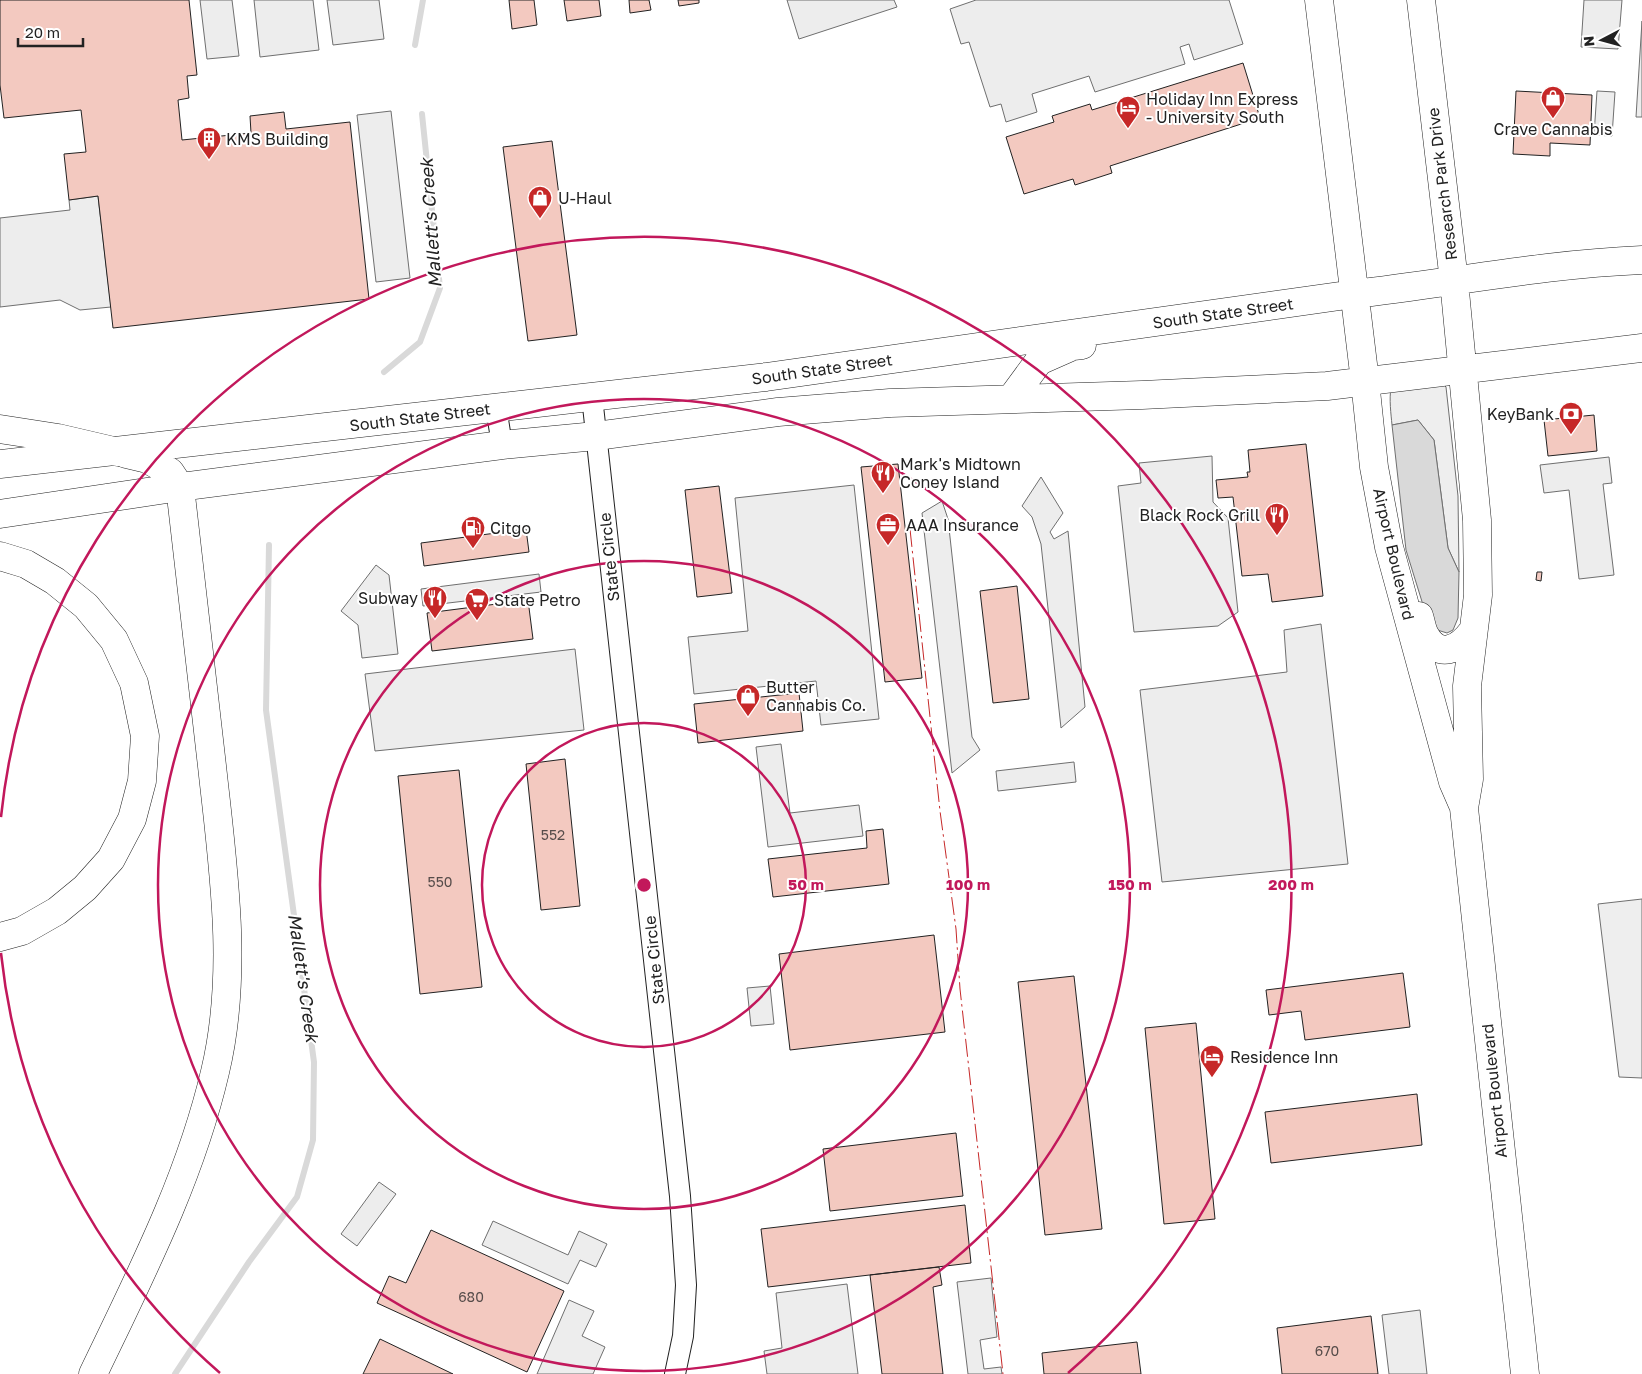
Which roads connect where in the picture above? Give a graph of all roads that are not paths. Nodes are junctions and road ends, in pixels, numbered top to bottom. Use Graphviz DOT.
graph roads {
  1 [pos="1319,0"];
  2 [pos="1421,0"];
  3 [pos="1642,260"];
  4 [pos="1454,281"];
  5 [pos="1354,294"];
  6 [pos="1245,310"];
  7 [pos="1642,348"];
  8 [pos="1463,369"];
  9 [pos="1366,381"];
  10 [pos="592,397"];
  11 [pos="1011,399"];
  12 [pos="496,407"];
  13 [pos="0,429"];
  14 [pos="596,436"];
  15 [pos="502,445"];
  16 [pos="118,452"];
  17 [pos="0,464"];
  18 [pos="180,488"];
  19 [pos="0,514"];
  20 [pos="1389,547"];
  21 [pos="0,556"];
  22 [pos="1472,632"];
  23 [pos="1464,808"];
  24 [pos="0,938"];
  25 [pos="93,1374"];
  26 [pos="675,1374"];
  27 [pos="1525,1374"];
  1 -- 5 [label="main road"];
  2 -- 4 [label="main road, Research Park Drive"];
  3 -- 4 [label="main road, South State Street"];
  4 -- 5 [label="main road, South State Street"];
  4 -- 8 [label="main road, Research Park Drive"];
  5 -- 6 [label="main road, South State Street"];
  5 -- 9 [label="main road, Airport Boulevard"];
  6 -- 10 [label="main road, South State Street"];
  6 -- 11 [label="main road"];
  7 -- 8 [label="main road"];
  8 -- 9 [label="main road"];
  8 -- 22 [label="main road, Airport Boulevard"];
  9 -- 11 [label="main road"];
  9 -- 20 [label="main road, Airport Boulevard"];
  10 -- 12 [label="main road, South State Street"];
  10 -- 14 [label="street, State Circle"];
  11 -- 14 [label="main road"];
  12 -- 15 [label="street"];
  12 -- 16 [label="main road, South State Street"];
  13 -- 16 [label="main road"];
  14 -- 15 [label="main road"];
  14 -- 26 [label="street, State Circle"];
  15 -- 18 [label="main road"];
  16 -- 17 [label="main road, South State Street"];
  16 -- 18 [label="main road"];
  18 -- 19 [label="main road"];
  18 -- 25 [label="main road"];
  20 -- 22 [label="main road"];
  20 -- 23 [label="main road, Airport Boulevard"];
  21 -- 24 [label="main road"];
  22 -- 23 [label="main road, Airport Boulevard"];
  23 -- 27 [label="main road, Airport Boulevard"];
}
